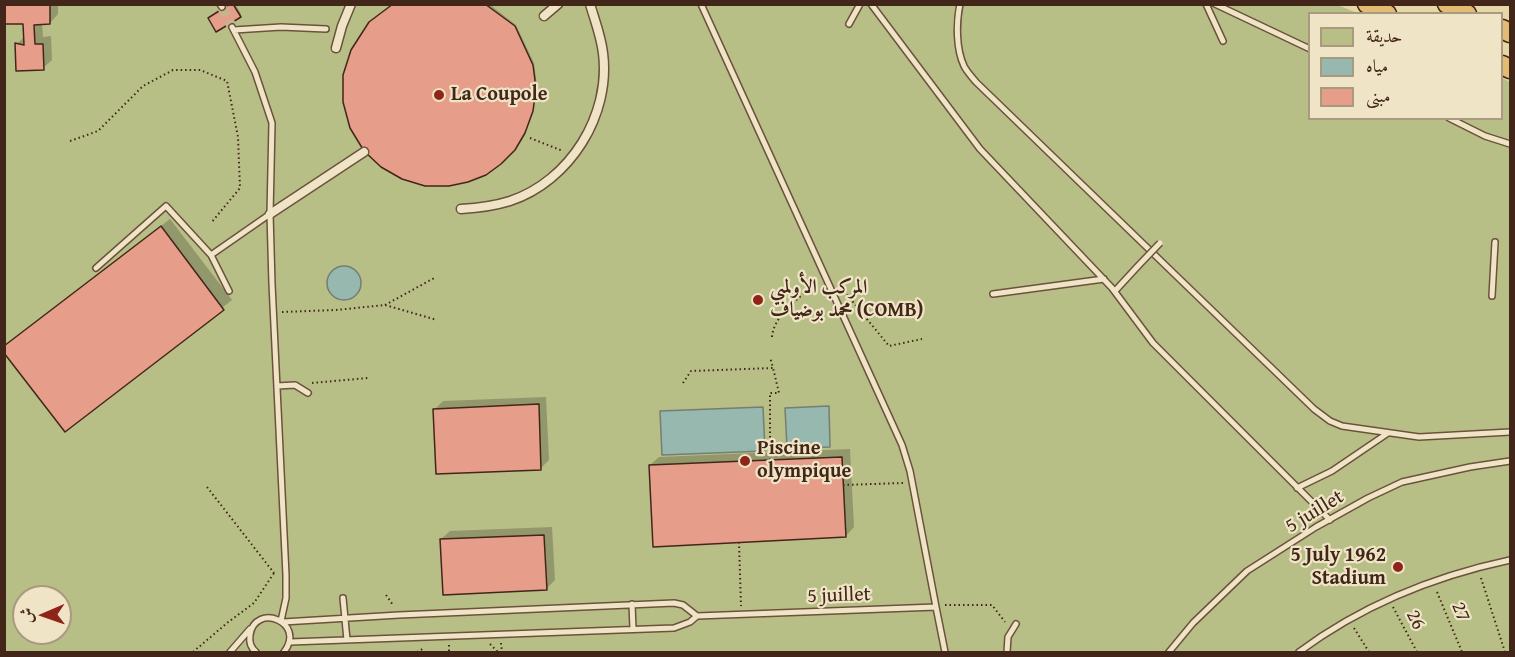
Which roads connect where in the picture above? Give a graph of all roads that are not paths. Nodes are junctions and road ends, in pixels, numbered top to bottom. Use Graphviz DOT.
graph roads {
  1 [pos="351,4"];
  2 [pos="558,4"];
  3 [pos="590,4"];
  4 [pos="701,4"];
  5 [pos="860,4"];
  6 [pos="960,4"];
  7 [pos="1206,4"];
  8 [pos="1215,4"];
  9 [pos="1368,4"];
  10 [pos="1447,4"];
  11 [pos="872,6"];
  12 [pos="1383,12"];
  13 [pos="1463,12"];
  14 [pos="543,16"];
  15 [pos="849,24"];
  16 [pos="326,29"];
  17 [pos="1223,41"];
  18 [pos="1308,47"];
  19 [pos="336,48"];
  20 [pos="1453,120"];
  21 [pos="1510,144"];
  22 [pos="364,152"];
  23 [pos="461,209"];
  24 [pos="270,214"];
  25 [pos="1495,242"];
  26 [pos="1160,243"];
  27 [pos="211,255"];
  28 [pos="96,268"];
  29 [pos="1104,279"];
  30 [pos="229,291"];
  31 [pos="1115,291"];
  32 [pos="993,294"];
  33 [pos="1492,296"];
  34 [pos="277,386"];
  35 [pos="308,393"];
  36 [pos="1389,432"];
  37 [pos="1510,432"];
  38 [pos="1510,461"];
  39 [pos="1297,488"];
  40 [pos="1330,520"];
  41 [pos="1510,560"];
  42 [pos="343,598"];
  43 [pos="632,604"];
  44 [pos="936,607"];
  45 [pos="697,616"];
  46 [pos="345,618"];
  47 [pos="282,622"];
  48 [pos="254,626"];
  49 [pos="1013,627"];
  50 [pos="633,629"];
  51 [pos="347,640"];
  52 [pos="290,642"];
  53 [pos="230,652"];
  54 [pos="256,652"];
  55 [pos="284,652"];
  56 [pos="945,652"];
  57 [pos="1007,652"];
  58 [pos="1169,652"];
  59 [pos="1299,652"];
  1 -- 19 [label="street"];
  2 -- 14 [label="street"];
  3 -- 23 [label="street"];
  4 -- 44 [label="lane"];
  5 -- 15 [label="lane"];
  6 -- 36 [label="lane"];
  7 -- 17 [label="lane"];
  8 -- 18 [label="lane"];
  9 -- 12 [label="highway"];
  10 -- 13 [label="highway"];
  11 -- 29 [label="lane"];
  16 -- 24 [label="lane"];
  20 -- 21 [label="lane"];
  22 -- 24 [label="street"];
  24 -- 27 [label="lane"];
  24 -- 34 [label="lane"];
  25 -- 33 [label="lane"];
  26 -- 31 [label="lane, bridge"];
  27 -- 28 [label="lane"];
  27 -- 30 [label="lane"];
  29 -- 31 [label="lane"];
  29 -- 32 [label="lane"];
  31 -- 39 [label="lane"];
  34 -- 35 [label="lane"];
  34 -- 47 [label="lane"];
  36 -- 37 [label="lane"];
  36 -- 39 [label="lane"];
  38 -- 40 [label="lane, 5 juillet"];
  39 -- 40 [label="lane"];
  40 -- 58 [label="lane, 5 juillet"];
  41 -- 59 [label="lane"];
  42 -- 46 [label="lane"];
  43 -- 45 [label="lane"];
  43 -- 46 [label="lane"];
  43 -- 50 [label="lane"];
  44 -- 45 [label="lane, 5 juillet"];
  44 -- 56 [label="lane"];
  45 -- 50 [label="lane"];
  46 -- 47 [label="lane"];
  46 -- 51 [label="lane"];
  47 -- 48 [label="lane"];
  47 -- 52 [label="lane"];
  48 -- 53 [label="lane"];
  48 -- 54 [label="lane"];
  49 -- 57 [label="lane"];
  50 -- 51 [label="lane"];
  51 -- 52 [label="lane"];
  52 -- 55 [label="lane"];
}
